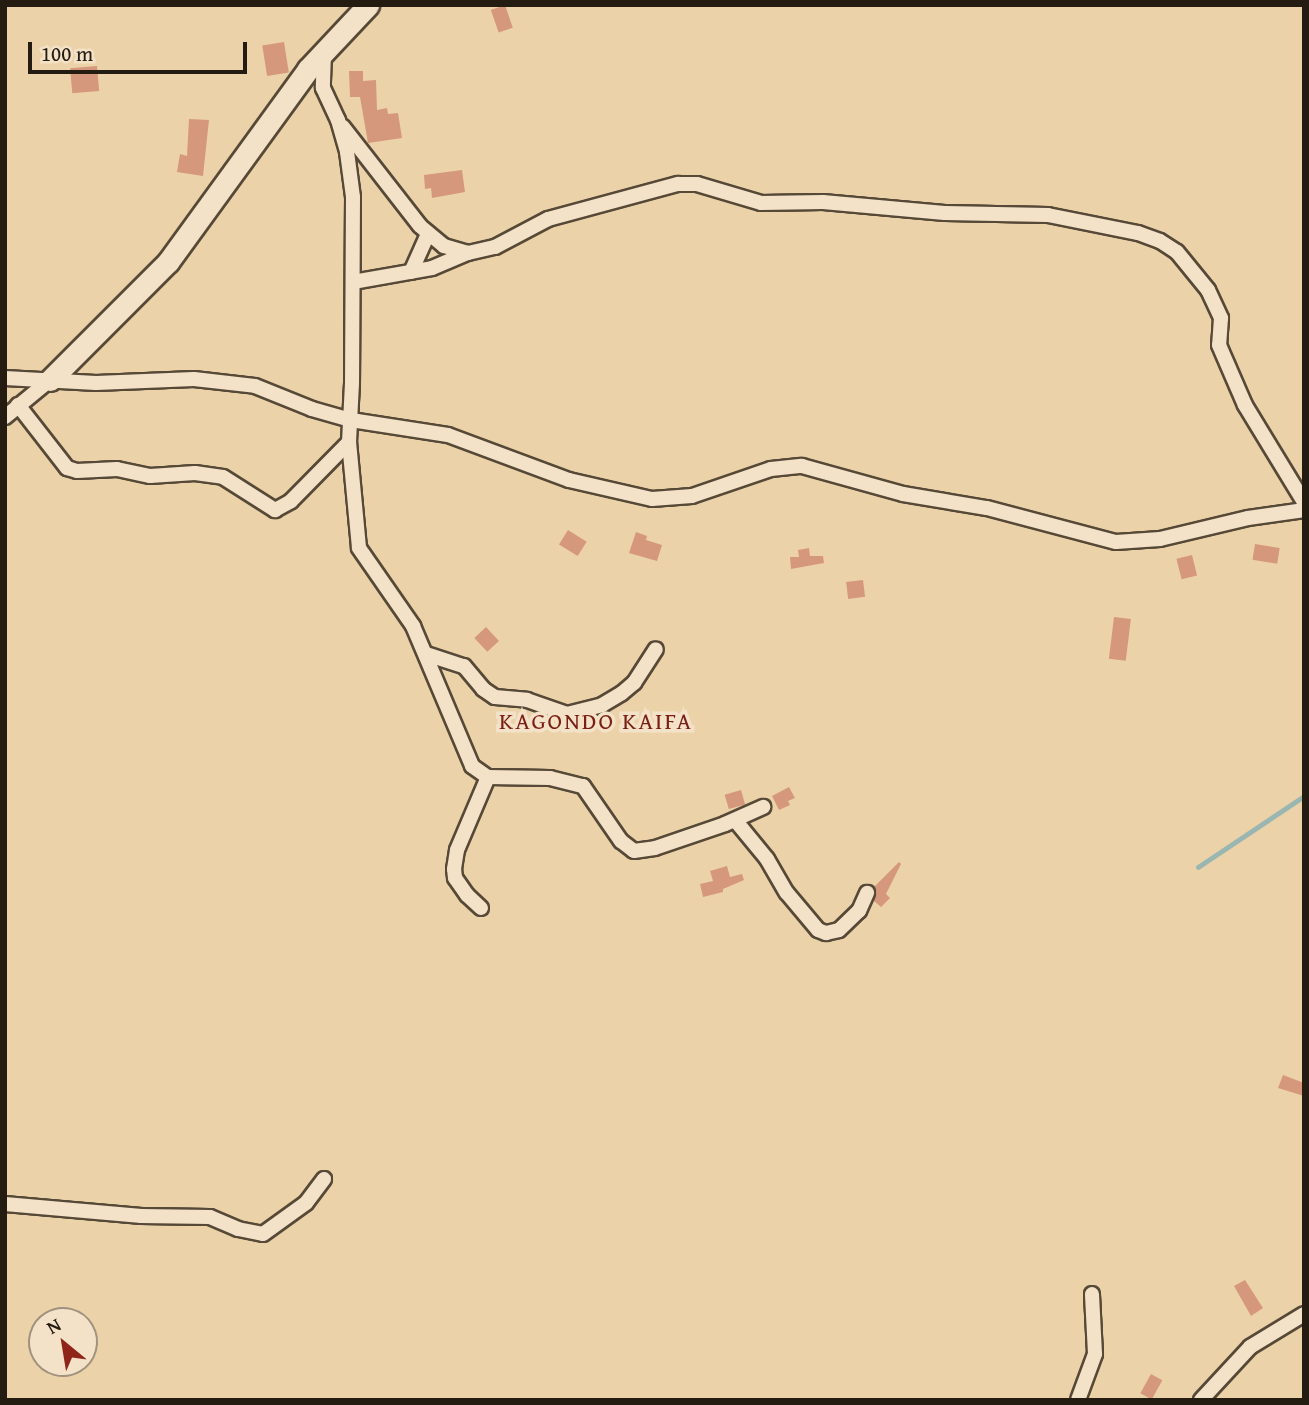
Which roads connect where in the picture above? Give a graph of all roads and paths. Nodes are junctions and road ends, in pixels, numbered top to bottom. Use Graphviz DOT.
graph roads {
  1 [pos="368,5"];
  2 [pos="324,52"];
  3 [pos="338,120"];
  4 [pos="428,234"];
  5 [pos="468,253"];
  6 [pos="411,272"];
  7 [pos="353,282"];
  8 [pos="5,378"];
  9 [pos="50,380"];
  10 [pos="18,405"];
  11 [pos="5,417"];
  12 [pos="351,419"];
  13 [pos="349,442"];
  14 [pos="1304,502"];
  15 [pos="1304,510"];
  16 [pos="656,649"];
  17 [pos="426,654"];
  18 [pos="488,777"];
  19 [pos="763,807"];
  20 [pos="735,820"];
  21 [pos="867,893"];
  22 [pos="481,908"];
  23 [pos="324,1179"];
  24 [pos="8,1208"];
  25 [pos="1092,1294"];
  26 [pos="1304,1314"];
  27 [pos="1078,1400"];
  28 [pos="1201,1400"];
  1 -- 2 [label="street"];
  2 -- 3 [label="street"];
  2 -- 9 [label="street"];
  3 -- 4 [label="street"];
  3 -- 7 [label="street"];
  4 -- 5 [label="street"];
  4 -- 6 [label="street"];
  5 -- 6 [label="street"];
  5 -- 14 [label="street"];
  6 -- 7 [label="street"];
  7 -- 12 [label="street"];
  8 -- 9 [label="street"];
  9 -- 10 [label="street"];
  9 -- 12 [label="street"];
  10 -- 11 [label="street"];
  10 -- 13 [label="street"];
  12 -- 13 [label="street"];
  12 -- 15 [label="street"];
  13 -- 17 [label="street"];
  16 -- 17 [label="street"];
  17 -- 18 [label="street"];
  18 -- 20 [label="street"];
  18 -- 22 [label="street"];
  19 -- 20 [label="street"];
  20 -- 21 [label="street"];
  23 -- 24 [label="street"];
  25 -- 27 [label="street"];
  26 -- 28 [label="street"];
}
